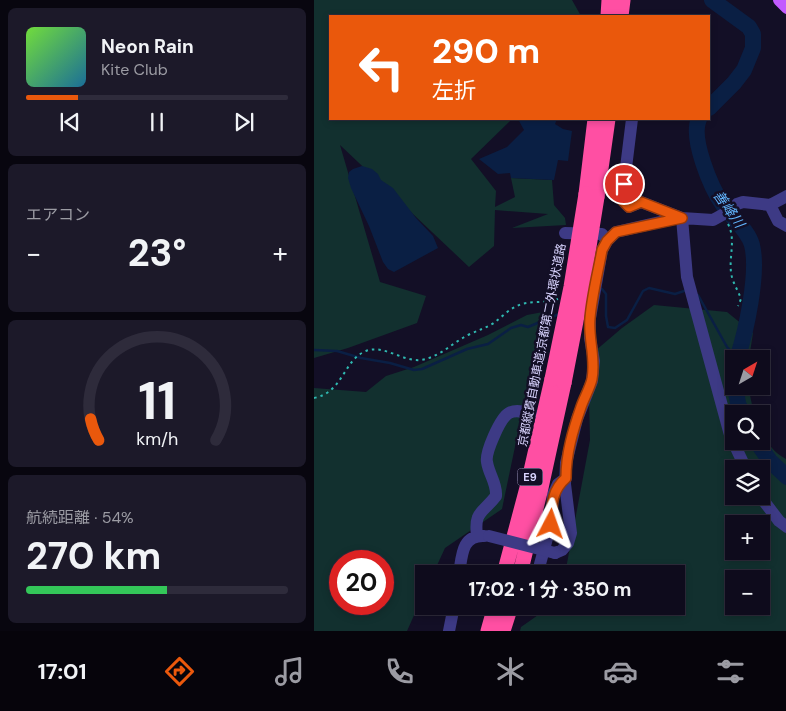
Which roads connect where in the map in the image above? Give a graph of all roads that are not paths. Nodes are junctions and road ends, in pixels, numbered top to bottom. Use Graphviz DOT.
graph roads {
  1 [pos="609,0"];
  2 [pos="623,0"];
  3 [pos="779,0"];
  4 [pos="786,8"];
  5 [pos="608,15"];
  6 [pos="621,15"];
  7 [pos="596,120"];
  8 [pos="608,120"];
  9 [pos="632,120"];
  10 [pos="592,196"];
  11 [pos="786,196"];
  12 [pos="770,205"];
  13 [pos="682,218"];
  14 [pos="786,226"];
  15 [pos="565,233"];
  16 [pos="607,241"];
  17 [pos="558,381"];
  18 [pos="532,414"];
  19 [pos="742,460"];
  20 [pos="566,478"];
  21 [pos="767,505"];
  22 [pos="786,527"];
  23 [pos="483,536"];
  24 [pos="460,565"];
  25 [pos="506,565"];
  26 [pos="522,565"];
  27 [pos="540,565"];
  28 [pos="452,615"];
  29 [pos="492,615"];
  30 [pos="507,615"];
  31 [pos="449,631"];
  32 [pos="488,631"];
  33 [pos="503,631"];
  1 -- 5 [label="highway"];
  2 -- 6 [label="highway"];
  3 -- 4 [label="main road"];
  7 -- 10 [label="highway, 京都縦貫自動車道;京都第二外環状道路 / E9"];
  8 -- 10 [label="highway, 京都縦貫自動車道;京都第二外環状道路 / E9"];
  9 -- 13 [label="street"];
  10 -- 17 [label="highway, 京都縦貫自動車道;京都第二外環状道路 / E9, bridge"];
  11 -- 12 [label="street"];
  12 -- 13 [label="street"];
  12 -- 14 [label="street"];
  13 -- 16 [label="street"];
  13 -- 19 [label="street"];
  15 -- 16 [label="street"];
  16 -- 20 [label="street"];
  17 -- 25 [label="highway, 京都縦貫自動車道;京都第二外環状道路 / E9"];
  17 -- 26 [label="highway, 京都縦貫自動車道;京都第二外環状道路 / E9"];
  18 -- 23 [label="street"];
  20 -- 23 [label="street, bridge"];
  20 -- 27 [label="street"];
  21 -- 22 [label="street"];
  23 -- 24 [label="street"];
  28 -- 31 [label="street"];
  29 -- 32 [label="highway"];
  30 -- 33 [label="highway"];
}
